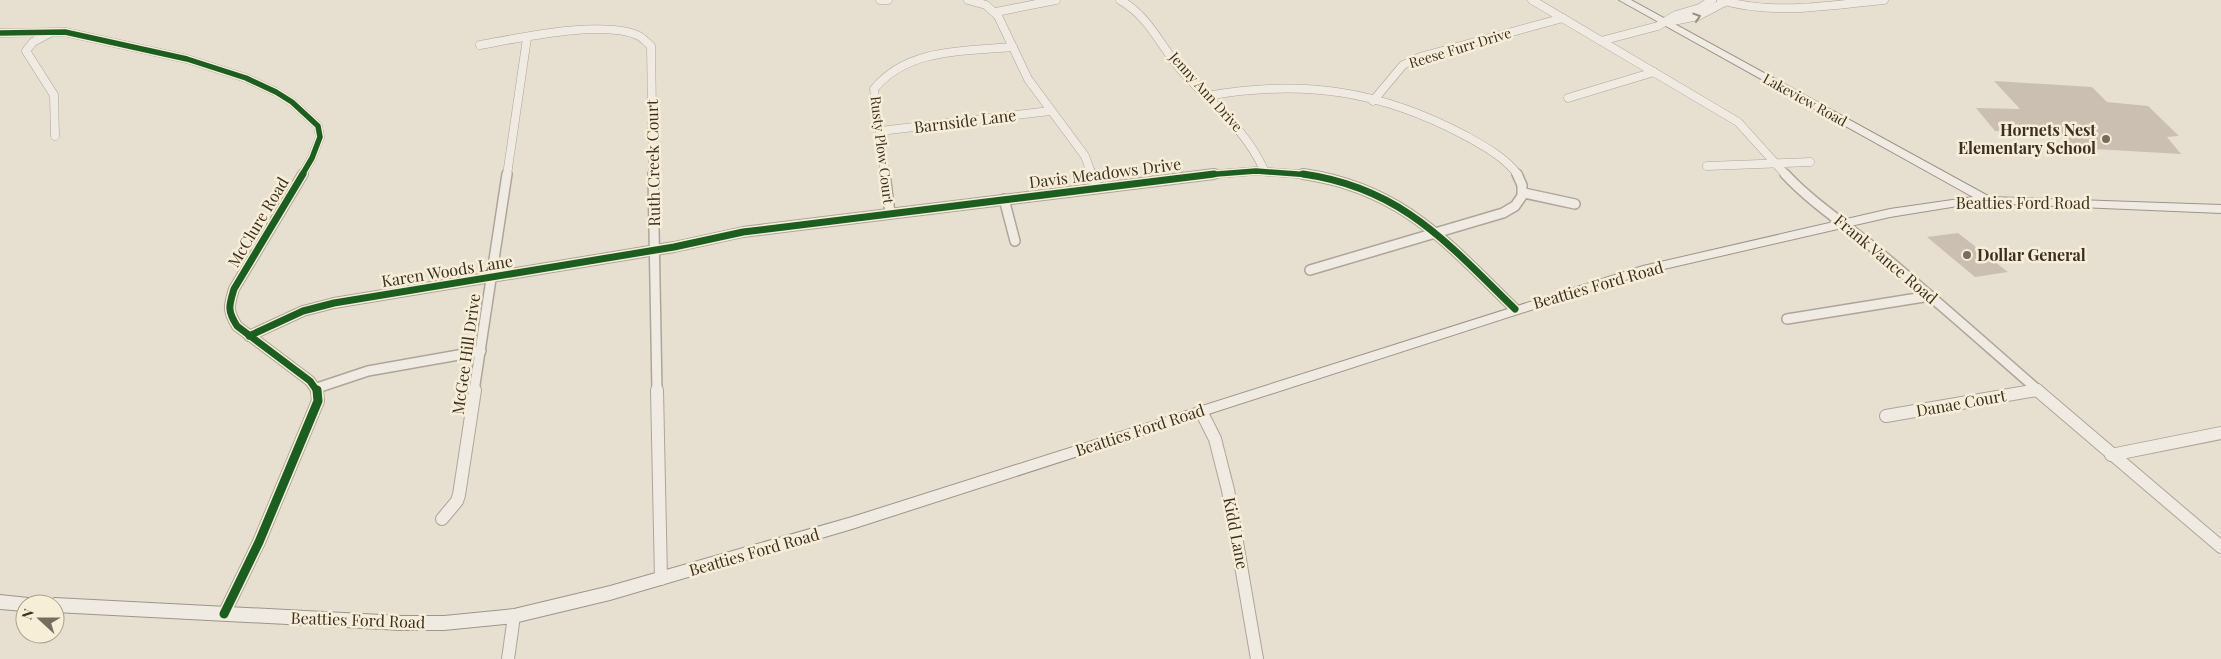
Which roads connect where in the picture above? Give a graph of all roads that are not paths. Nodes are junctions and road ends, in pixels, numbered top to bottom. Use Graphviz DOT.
graph roads {
  1 [pos="880,0"];
  2 [pos="888,0"];
  3 [pos="968,0"];
  4 [pos="1056,0"];
  5 [pos="1120,0"];
  6 [pos="1532,0"];
  7 [pos="1624,0"];
  8 [pos="1712,0"];
  9 [pos="1878,0"];
  10 [pos="1884,0"];
  11 [pos="1723,1"];
  12 [pos="996,12"];
  13 [pos="1563,18"];
  14 [pos="1665,22"];
  15 [pos="51,32"];
  16 [pos="0,33"];
  17 [pos="527,38"];
  18 [pos="1601,41"];
  19 [pos="480,44"];
  20 [pos="1013,47"];
  21 [pos="1654,72"];
  22 [pos="1207,96"];
  23 [pos="1568,98"];
  24 [pos="1373,101"];
  25 [pos="1050,111"];
  26 [pos="880,131"];
  27 [pos="55,136"];
  28 [pos="1810,162"];
  29 [pos="1775,163"];
  30 [pos="1707,166"];
  31 [pos="1264,170"];
  32 [pos="1097,188"];
  33 [pos="1524,193"];
  34 [pos="1004,199"];
  35 [pos="1986,200"];
  36 [pos="1575,204"];
  37 [pos="2221,209"];
  38 [pos="890,213"];
  39 [pos="1844,223"];
  40 [pos="1435,233"];
  41 [pos="1015,241"];
  42 [pos="655,250"];
  43 [pos="1310,270"];
  44 [pos="491,278"];
  45 [pos="1930,296"];
  46 [pos="1515,310"];
  47 [pos="1787,319"];
  48 [pos="249,336"];
  49 [pos="480,351"];
  50 [pos="317,388"];
  51 [pos="2037,390"];
  52 [pos="1201,411"];
  53 [pos="1886,416"];
  54 [pos="2221,433"];
  55 [pos="2111,455"];
  56 [pos="442,520"];
  57 [pos="2221,547"];
  58 [pos="660,579"];
  59 [pos="0,602"];
  60 [pos="15,603"];
  61 [pos="65,606"];
  62 [pos="224,614"];
  63 [pos="514,616"];
  64 [pos="508,659"];
  65 [pos="1257,659"];
  1 -- 2 [label="street"];
  3 -- 12 [label="street"];
  4 -- 12 [label="street"];
  5 -- 22 [label="street, Jenny Ann Drive"];
  6 -- 13 [label="street, Frank Vance Road"];
  7 -- 14 [label="main road, Lakeview Road"];
  8 -- 14 [label="street"];
  9 -- 10 [label="street"];
  9 -- 11 [label="street"];
  14 -- 11 [label="street, one-way"];
  12 -- 20 [label="street"];
  13 -- 18 [label="street, Frank Vance Road"];
  13 -- 24 [label="street, Reese Furr Drive"];
  14 -- 18 [label="street"];
  14 -- 35 [label="main road, Lakeview Road"];
  15 -- 16 [label="street, McClure Road"];
  15 -- 27 [label="street"];
  15 -- 48 [label="street, McClure Road"];
  17 -- 19 [label="street, Ruth Creek Court"];
  17 -- 42 [label="street, Ruth Creek Court"];
  17 -- 44 [label="street, McGee Hill Drive"];
  18 -- 21 [label="street, Frank Vance Road"];
  20 -- 25 [label="street"];
  20 -- 26 [label="street, Rusty Plow Court"];
  21 -- 23 [label="street"];
  21 -- 29 [label="street, Frank Vance Road"];
  22 -- 24 [label="street"];
  22 -- 31 [label="street, Jenny Ann Drive"];
  24 -- 33 [label="street"];
  25 -- 26 [label="street, Barnside Lane"];
  25 -- 32 [label="street"];
  26 -- 38 [label="street, Rusty Plow Court"];
  28 -- 29 [label="street"];
  29 -- 30 [label="street"];
  29 -- 39 [label="street, Frank Vance Road"];
  31 -- 32 [label="street, Davis Meadows Drive"];
  31 -- 40 [label="street, Davis Meadows Drive"];
  32 -- 34 [label="street, Davis Meadows Drive"];
  33 -- 36 [label="street"];
  33 -- 40 [label="street"];
  34 -- 38 [label="street, Davis Meadows Drive"];
  34 -- 41 [label="street"];
  35 -- 37 [label="main road, Beatties Ford Road"];
  35 -- 39 [label="main road, Beatties Ford Road"];
  38 -- 42 [label="street, Davis Meadows Drive"];
  39 -- 45 [label="street, Frank Vance Road"];
  39 -- 46 [label="main road, Beatties Ford Road"];
  40 -- 43 [label="street"];
  40 -- 46 [label="street, Davis Meadows Drive"];
  42 -- 44 [label="street, Karen Woods Lane"];
  42 -- 58 [label="street, Ruth Creek Court"];
  44 -- 48 [label="street, Karen Woods Lane"];
  44 -- 49 [label="street, McGee Hill Drive"];
  45 -- 47 [label="street"];
  45 -- 51 [label="street, Frank Vance Road"];
  46 -- 52 [label="main road, Beatties Ford Road"];
  48 -- 50 [label="street, McClure Road"];
  49 -- 50 [label="street"];
  49 -- 56 [label="street, McGee Hill Drive"];
  50 -- 62 [label="street"];
  51 -- 53 [label="street, Danae Court"];
  51 -- 55 [label="street, Frank Vance Road"];
  52 -- 58 [label="main road, Beatties Ford Road"];
  52 -- 65 [label="street, Kidd Lane"];
  54 -- 55 [label="street"];
  55 -- 57 [label="street, Frank Vance Road"];
  58 -- 63 [label="main road, Beatties Ford Road"];
  59 -- 60 [label="main road"];
  61 -- 62 [label="main road, Beatties Ford Road"];
  62 -- 63 [label="main road, Beatties Ford Road"];
  63 -- 64 [label="street"];
}
